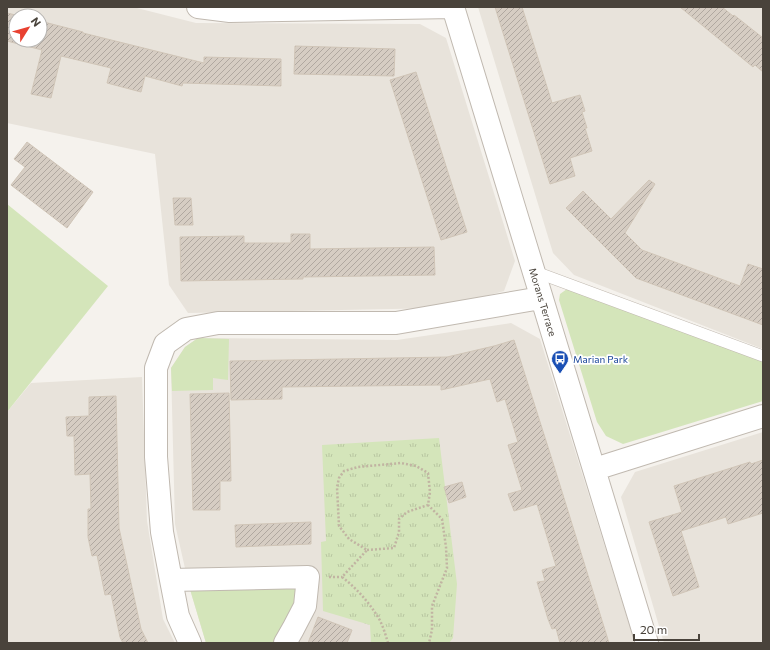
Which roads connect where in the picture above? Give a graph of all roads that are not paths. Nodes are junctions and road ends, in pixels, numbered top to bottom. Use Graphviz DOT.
graph roads {
  1 [pos="198,7"];
  2 [pos="453,7"];
  3 [pos="533,271"];
  4 [pos="541,298"];
  5 [pos="763,356"];
  6 [pos="763,416"];
  7 [pos="595,469"];
  8 [pos="171,580"];
  9 [pos="190,643"];
  10 [pos="286,643"];
  11 [pos="647,643"];
  1 -- 2 [label="street"];
  2 -- 3 [label="street, Morans Terrace"];
  3 -- 4 [label="street, Morans Terrace"];
  3 -- 5 [label="lane"];
  4 -- 7 [label="street, Morans Terrace"];
  4 -- 8 [label="street"];
  6 -- 7 [label="street"];
  7 -- 11 [label="street, Morans Terrace"];
  8 -- 9 [label="street"];
  8 -- 10 [label="street"];
}
